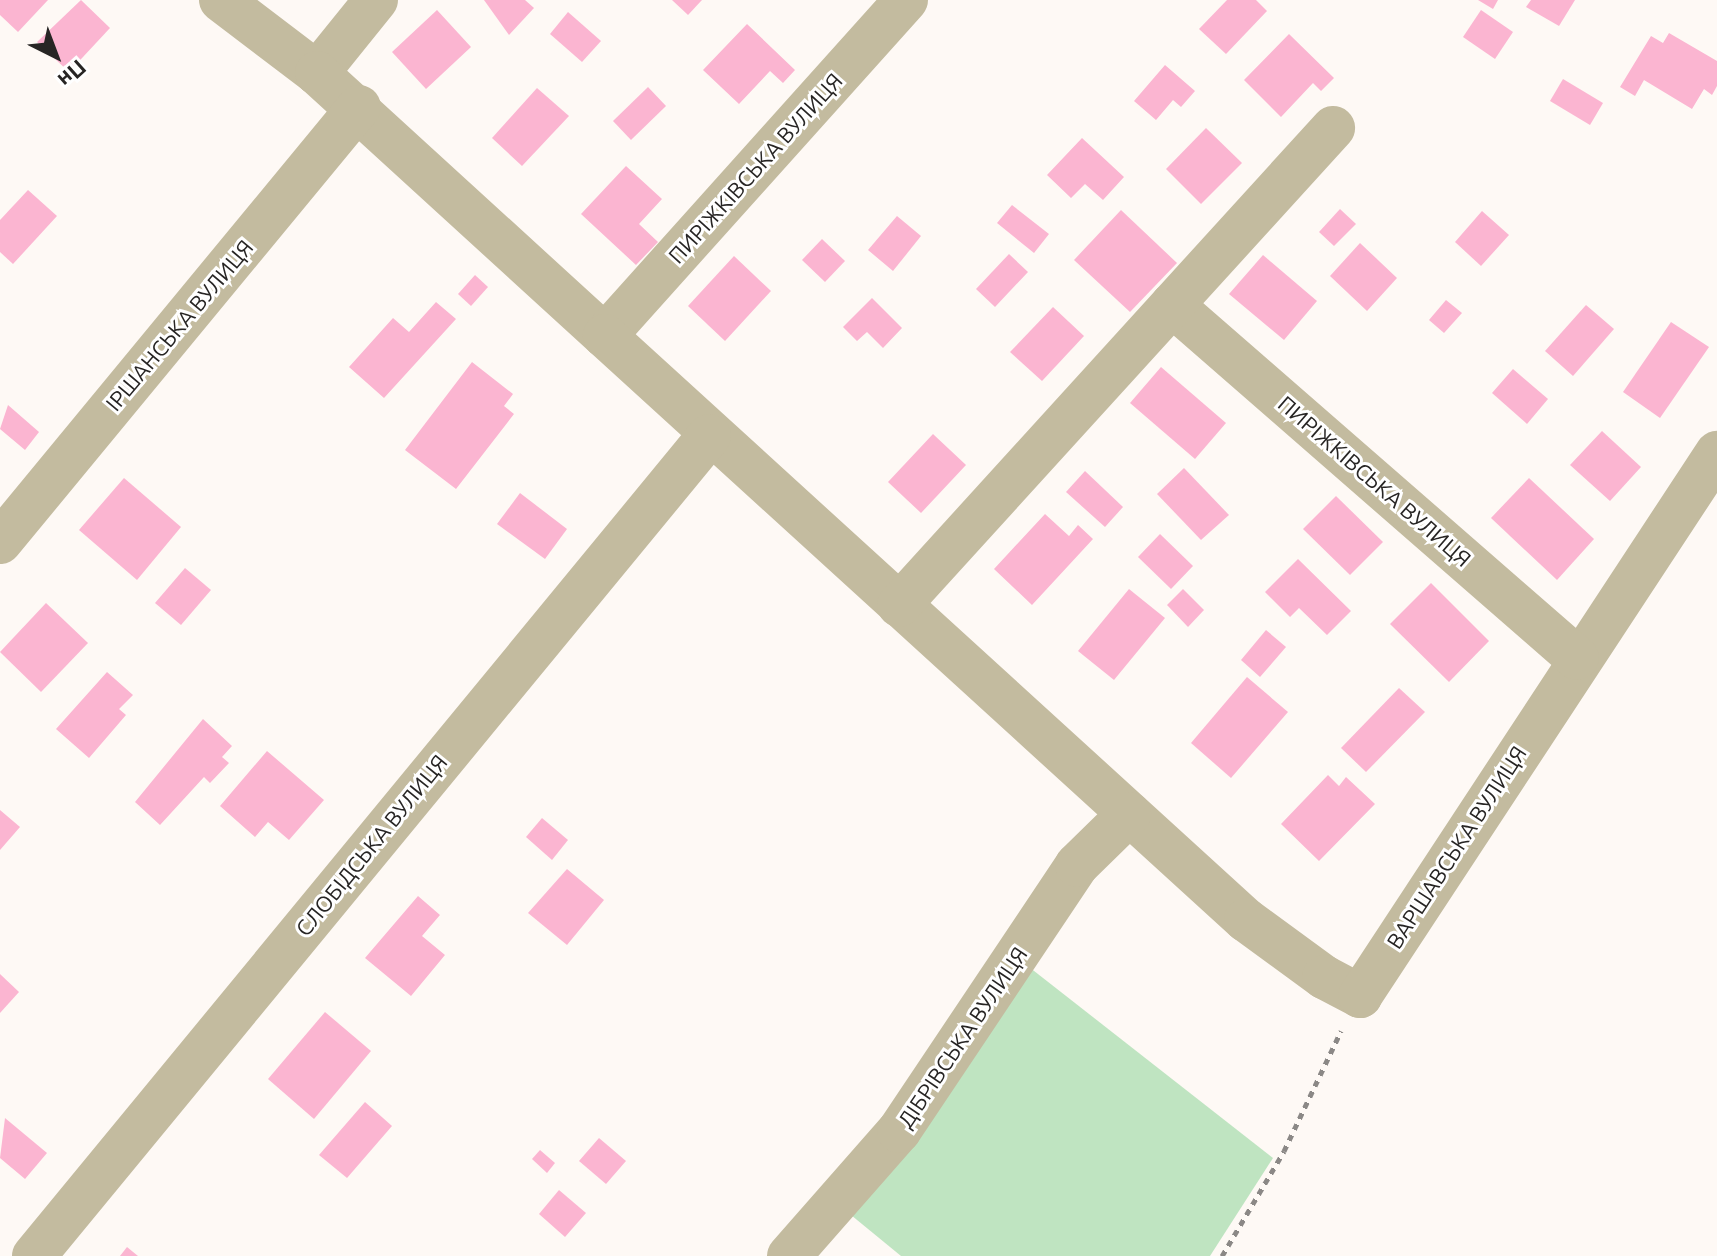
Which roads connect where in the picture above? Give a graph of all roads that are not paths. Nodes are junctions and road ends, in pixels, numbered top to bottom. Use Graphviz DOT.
graph roads {
  1 [pos="221,0"];
  2 [pos="376,0"];
  3 [pos="906,0"];
  4 [pos="317,73"];
  5 [pos="359,107"];
  6 [pos="1333,128"];
  7 [pos="1172,305"];
  8 [pos="605,336"];
  9 [pos="709,436"];
  10 [pos="1717,453"];
  11 [pos="0,542"];
  12 [pos="899,605"];
  13 [pos="1577,658"];
  14 [pos="1129,814"];
  15 [pos="34,1256"];
  16 [pos="789,1256"];
  1 -- 4 [label="street"];
  2 -- 4 [label="street"];
  3 -- 8 [label="street, ПИРІЖКІВСЬКА ВУЛИЦЯ"];
  4 -- 5 [label="street"];
  5 -- 8 [label="street"];
  5 -- 11 [label="street, ІРШАНСЬКА ВУЛИЦЯ"];
  6 -- 7 [label="street"];
  7 -- 12 [label="street"];
  7 -- 13 [label="street, ПИРІЖКІВСЬКА ВУЛИЦЯ"];
  8 -- 9 [label="street"];
  9 -- 12 [label="street"];
  9 -- 15 [label="street, СЛОБІДСЬКА ВУЛИЦЯ"];
  10 -- 13 [label="street, ВАРШАВСЬКА ВУЛИЦЯ"];
  12 -- 14 [label="street"];
  13 -- 14 [label="street, ВАРШАВСЬКА ВУЛИЦЯ"];
  14 -- 16 [label="street, ДІБРІВСЬКА ВУЛИЦЯ"];
}
